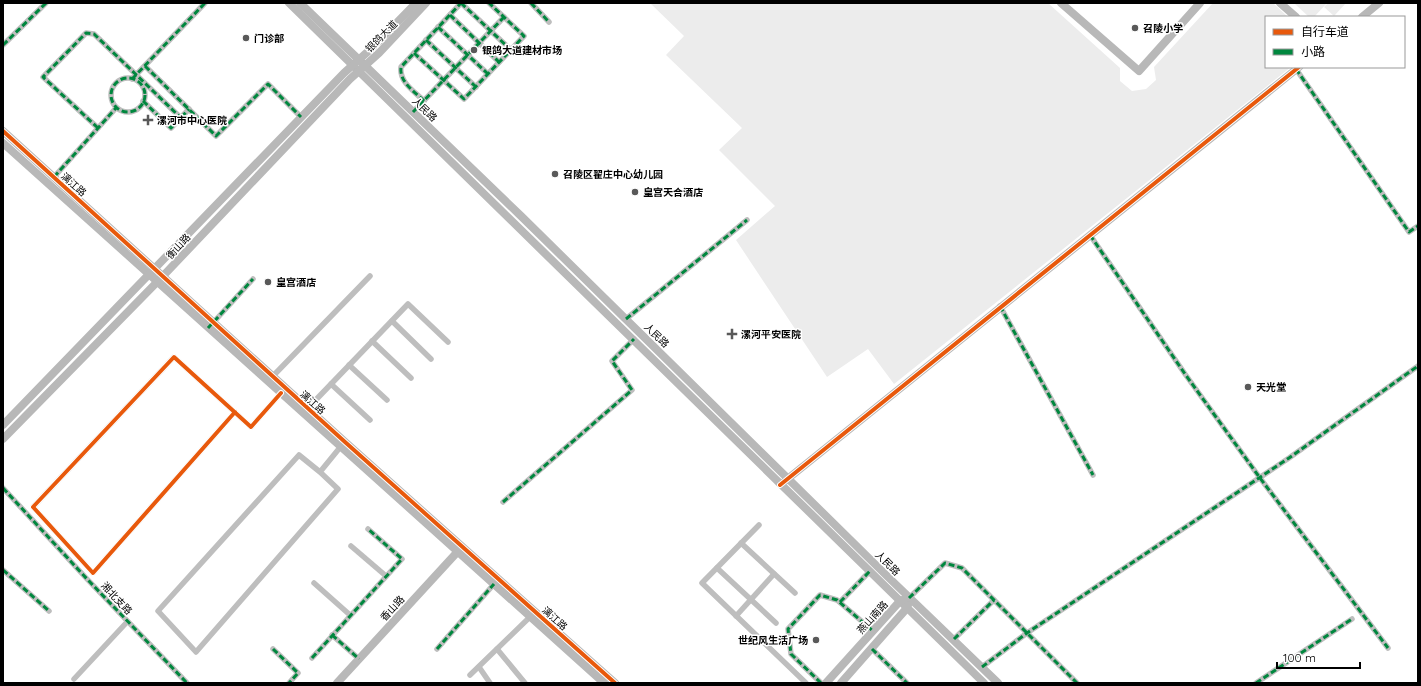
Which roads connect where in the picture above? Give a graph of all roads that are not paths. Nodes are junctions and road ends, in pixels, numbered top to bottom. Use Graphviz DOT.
graph roads {
  1 [pos="46,3"];
  2 [pos="205,3"];
  3 [pos="289,3"];
  4 [pos="300,3"];
  5 [pos="416,3"];
  6 [pos="426,3"];
  7 [pos="461,3"];
  8 [pos="490,3"];
  9 [pos="531,3"];
  10 [pos="1061,3"];
  11 [pos="1200,3"];
  12 [pos="1280,3"];
  13 [pos="1379,3"];
  14 [pos="450,15"];
  15 [pos="1295,16"];
  16 [pos="1363,16"];
  17 [pos="504,17"];
  18 [pos="549,22"];
  19 [pos="438,27"];
  20 [pos="491,31"];
  21 [pos="426,40"];
  22 [pos="480,43"];
  23 [pos="3,45"];
  24 [pos="511,50"];
  25 [pos="414,52"];
  26 [pos="468,55"];
  27 [pos="362,62"];
  28 [pos="500,62"];
  29 [pos="352,65"];
  30 [pos="144,66"];
  31 [pos="456,68"];
  32 [pos="1298,68"];
  33 [pos="359,71"];
  34 [pos="488,74"];
  35 [pos="134,77"];
  36 [pos="444,80"];
  37 [pos="476,87"];
  38 [pos="143,101"];
  39 [pos="424,101"];
  40 [pos="116,108"];
  41 [pos="189,109"];
  42 [pos="414,112"];
  43 [pos="301,117"];
  44 [pos="181,118"];
  45 [pos="98,128"];
  46 [pos="3,131"];
  47 [pos="3,142"];
  48 [pos="54,177"];
  49 [pos="747,220"];
  50 [pos="1418,226"];
  51 [pos="1090,235"];
  52 [pos="152,272"];
  53 [pos="370,276"];
  54 [pos="160,279"];
  55 [pos="253,279"];
  56 [pos="1000,306"];
  57 [pos="626,319"];
  58 [pos="392,321"];
  59 [pos="211,325"];
  60 [pos="634,339"];
  61 [pos="372,341"];
  62 [pos="448,342"];
  63 [pos="431,359"];
  64 [pos="349,365"];
  65 [pos="1418,366"];
  66 [pos="273,376"];
  67 [pos="411,378"];
  68 [pos="330,384"];
  69 [pos="281,393"];
  70 [pos="387,400"];
  71 [pos="308,408"];
  72 [pos="235,412"];
  73 [pos="370,420"];
  74 [pos="3,425"];
  75 [pos="3,439"];
  76 [pos="343,444"];
  77 [pos="320,472"];
  78 [pos="1093,475"];
  79 [pos="789,478"];
  80 [pos="1260,478"];
  81 [pos="780,485"];
  82 [pos="3,488"];
  83 [pos="503,502"];
  84 [pos="758,525"];
  85 [pos="368,529"];
  86 [pos="741,543"];
  87 [pos="351,546"];
  88 [pos="460,549"];
  89 [pos="717,568"];
  90 [pos="3,570"];
  91 [pos="870,571"];
  92 [pos="774,574"];
  93 [pos="386,576"];
  94 [pos="314,583"];
  95 [pos="494,584"];
  96 [pos="795,593"];
  97 [pos="910,598"];
  98 [pos="751,600"];
  99 [pos="994,600"];
  100 [pos="900,601"];
  101 [pos="840,602"];
  102 [pos="907,608"];
  103 [pos="49,611"];
  104 [pos="533,614"];
  105 [pos="350,615"];
  106 [pos="736,616"];
  107 [pos="1352,620"];
  108 [pos="127,622"];
  109 [pos="776,623"];
  110 [pos="873,631"];
  111 [pos="1027,633"];
  112 [pos="332,635"];
  113 [pos="954,639"];
  114 [pos="1388,648"];
  115 [pos="273,649"];
  116 [pos="437,649"];
  117 [pos="497,649"];
  118 [pos="872,649"];
  119 [pos="312,658"];
  120 [pos="359,659"];
  121 [pos="479,667"];
  122 [pos="982,667"];
  123 [pos="470,675"];
  124 [pos="74,680"];
  125 [pos="188,683"];
  126 [pos="289,683"];
  127 [pos="337,683"];
  128 [pos="490,683"];
  129 [pos="525,683"];
  130 [pos="604,683"];
  131 [pos="615,683"];
  132 [pos="806,683"];
  133 [pos="821,683"];
  134 [pos="826,683"];
  135 [pos="841,683"];
  136 [pos="907,683"];
  137 [pos="984,683"];
  138 [pos="998,683"];
  139 [pos="1077,683"];
  140 [pos="1256,683"];
  1 -- 23 [label="street"];
  2 -- 30 [label="street"];
  3 -- 29 [label="street, 人民路"];
  4 -- 27 [label="street, 人民路"];
  5 -- 27 [label="street, 银鸽大道"];
  6 -- 27 [label="street, 银鸽大道"];
  7 -- 14 [label="street"];
  7 -- 20 [label="street"];
  8 -- 17 [label="street"];
  9 -- 18 [label="street"];
  10 -- 11 [label="street"];
  12 -- 15 [label="street"];
  13 -- 16 [label="street"];
  14 -- 19 [label="street"];
  14 -- 22 [label="street"];
  17 -- 20 [label="street"];
  17 -- 24 [label="street"];
  19 -- 21 [label="street"];
  19 -- 26 [label="street"];
  20 -- 22 [label="street"];
  20 -- 24 [label="street"];
  21 -- 25 [label="street"];
  21 -- 31 [label="street"];
  22 -- 26 [label="street"];
  22 -- 28 [label="street"];
  24 -- 28 [label="street"];
  25 -- 36 [label="street"];
  25 -- 39 [label="street"];
  26 -- 31 [label="street"];
  26 -- 34 [label="street"];
  27 -- 29 [label="street, 衡山路"];
  27 -- 33 [label="street, 衡山路"];
  27 -- 42 [label="street, 人民路"];
  28 -- 34 [label="street"];
  29 -- 33 [label="street, 人民路"];
  29 -- 43 [label="street, 衡山路"];
  30 -- 35 [label="street"];
  30 -- 41 [label="street"];
  31 -- 36 [label="street"];
  31 -- 37 [label="street"];
  32 -- 50 [label="street"];
  32 -- 51 [label="street"];
  33 -- 54 [label="street, 衡山路"];
  33 -- 60 [label="street, 人民路"];
  34 -- 37 [label="street"];
  35 -- 38 [label="street"];
  35 -- 40 [label="street"];
  35 -- 44 [label="street"];
  35 -- 45 [label="street"];
  36 -- 37 [label="street"];
  36 -- 39 [label="street"];
  38 -- 40 [label="street"];
  38 -- 44 [label="street"];
  39 -- 42 [label="street"];
  40 -- 45 [label="street"];
  41 -- 43 [label="street"];
  41 -- 44 [label="street"];
  42 -- 57 [label="street, 人民路"];
  43 -- 52 [label="street, 衡山路"];
  45 -- 48 [label="street"];
  46 -- 48 [label="street, 漓江路"];
  47 -- 52 [label="street, 漓江路"];
  48 -- 52 [label="street, 漓江路"];
  49 -- 57 [label="street"];
  51 -- 56 [label="street"];
  51 -- 80 [label="street"];
  52 -- 54 [label="street, 漓江路"];
  52 -- 74 [label="street, 衡山路"];
  53 -- 66 [label="street"];
  54 -- 59 [label="street, 漓江路"];
  54 -- 75 [label="street, 衡山路"];
  55 -- 59 [label="street"];
  56 -- 78 [label="street"];
  56 -- 79 [label="street"];
  57 -- 79 [label="street, 人民路"];
  58 -- 61 [label="street"];
  58 -- 62 [label="street"];
  58 -- 63 [label="street"];
  59 -- 66 [label="street, 漓江路"];
  59 -- 69 [label="street, 漓江路"];
  60 -- 81 [label="street, 人民路"];
  60 -- 83 [label="street"];
  61 -- 64 [label="street"];
  61 -- 67 [label="street"];
  64 -- 68 [label="street"];
  64 -- 70 [label="street"];
  65 -- 80 [label="street"];
  66 -- 71 [label="street, 漓江路"];
  68 -- 71 [label="street"];
  68 -- 73 [label="street"];
  69 -- 72 [label="street"];
  69 -- 76 [label="street, 漓江路"];
  71 -- 76 [label="street, 漓江路"];
  72 -- 72 [label="street"];
  76 -- 77 [label="street"];
  76 -- 88 [label="street, 漓江路"];
  77 -- 77 [label="street"];
  79 -- 81 [label="street"];
  79 -- 97 [label="street, 人民路"];
  80 -- 111 [label="street"];
  80 -- 114 [label="street"];
  81 -- 91 [label="street, 人民路"];
  82 -- 108 [label="street, 湘北支路"];
  84 -- 86 [label="street"];
  85 -- 93 [label="street"];
  86 -- 89 [label="street"];
  86 -- 92 [label="street"];
  87 -- 93 [label="street"];
  88 -- 95 [label="street, 漓江路"];
  88 -- 104 [label="street, 漓江路"];
  88 -- 120 [label="street, 香山路"];
  89 -- 98 [label="street"];
  89 -- 106 [label="street"];
  90 -- 103 [label="street"];
  91 -- 100 [label="street, 人民路"];
  91 -- 101 [label="street"];
  92 -- 96 [label="street"];
  92 -- 98 [label="street"];
  93 -- 105 [label="street"];
  94 -- 105 [label="street"];
  95 -- 104 [label="street, 漓江路"];
  95 -- 116 [label="street"];
  97 -- 99 [label="street"];
  97 -- 100 [label="street, 燕山南路"];
  97 -- 102 [label="street, 燕山南路"];
  97 -- 113 [label="street, 人民路"];
  98 -- 106 [label="street"];
  98 -- 109 [label="street"];
  99 -- 111 [label="street"];
  99 -- 113 [label="street"];
  100 -- 102 [label="street, 人民路"];
  100 -- 110 [label="street, 燕山南路"];
  101 -- 110 [label="street"];
  101 -- 133 [label="street"];
  102 -- 118 [label="street, 燕山南路"];
  102 -- 137 [label="street, 人民路"];
  104 -- 117 [label="street"];
  104 -- 130 [label="street, 漓江路"];
  104 -- 131 [label="street, 漓江路"];
  105 -- 112 [label="street"];
  106 -- 132 [label="street"];
  107 -- 140 [label="street"];
  108 -- 124 [label="street"];
  108 -- 125 [label="street, 湘北支路"];
  110 -- 134 [label="street, 燕山南路"];
  111 -- 122 [label="street"];
  111 -- 139 [label="street"];
  112 -- 119 [label="street"];
  112 -- 120 [label="street"];
  113 -- 122 [label="street, 人民路"];
  115 -- 126 [label="street"];
  117 -- 121 [label="street"];
  117 -- 129 [label="street"];
  118 -- 135 [label="street, 燕山南路"];
  118 -- 136 [label="street"];
  120 -- 127 [label="street, 香山路"];
  121 -- 123 [label="street"];
  121 -- 128 [label="street"];
  122 -- 138 [label="street, 人民路"];
}
